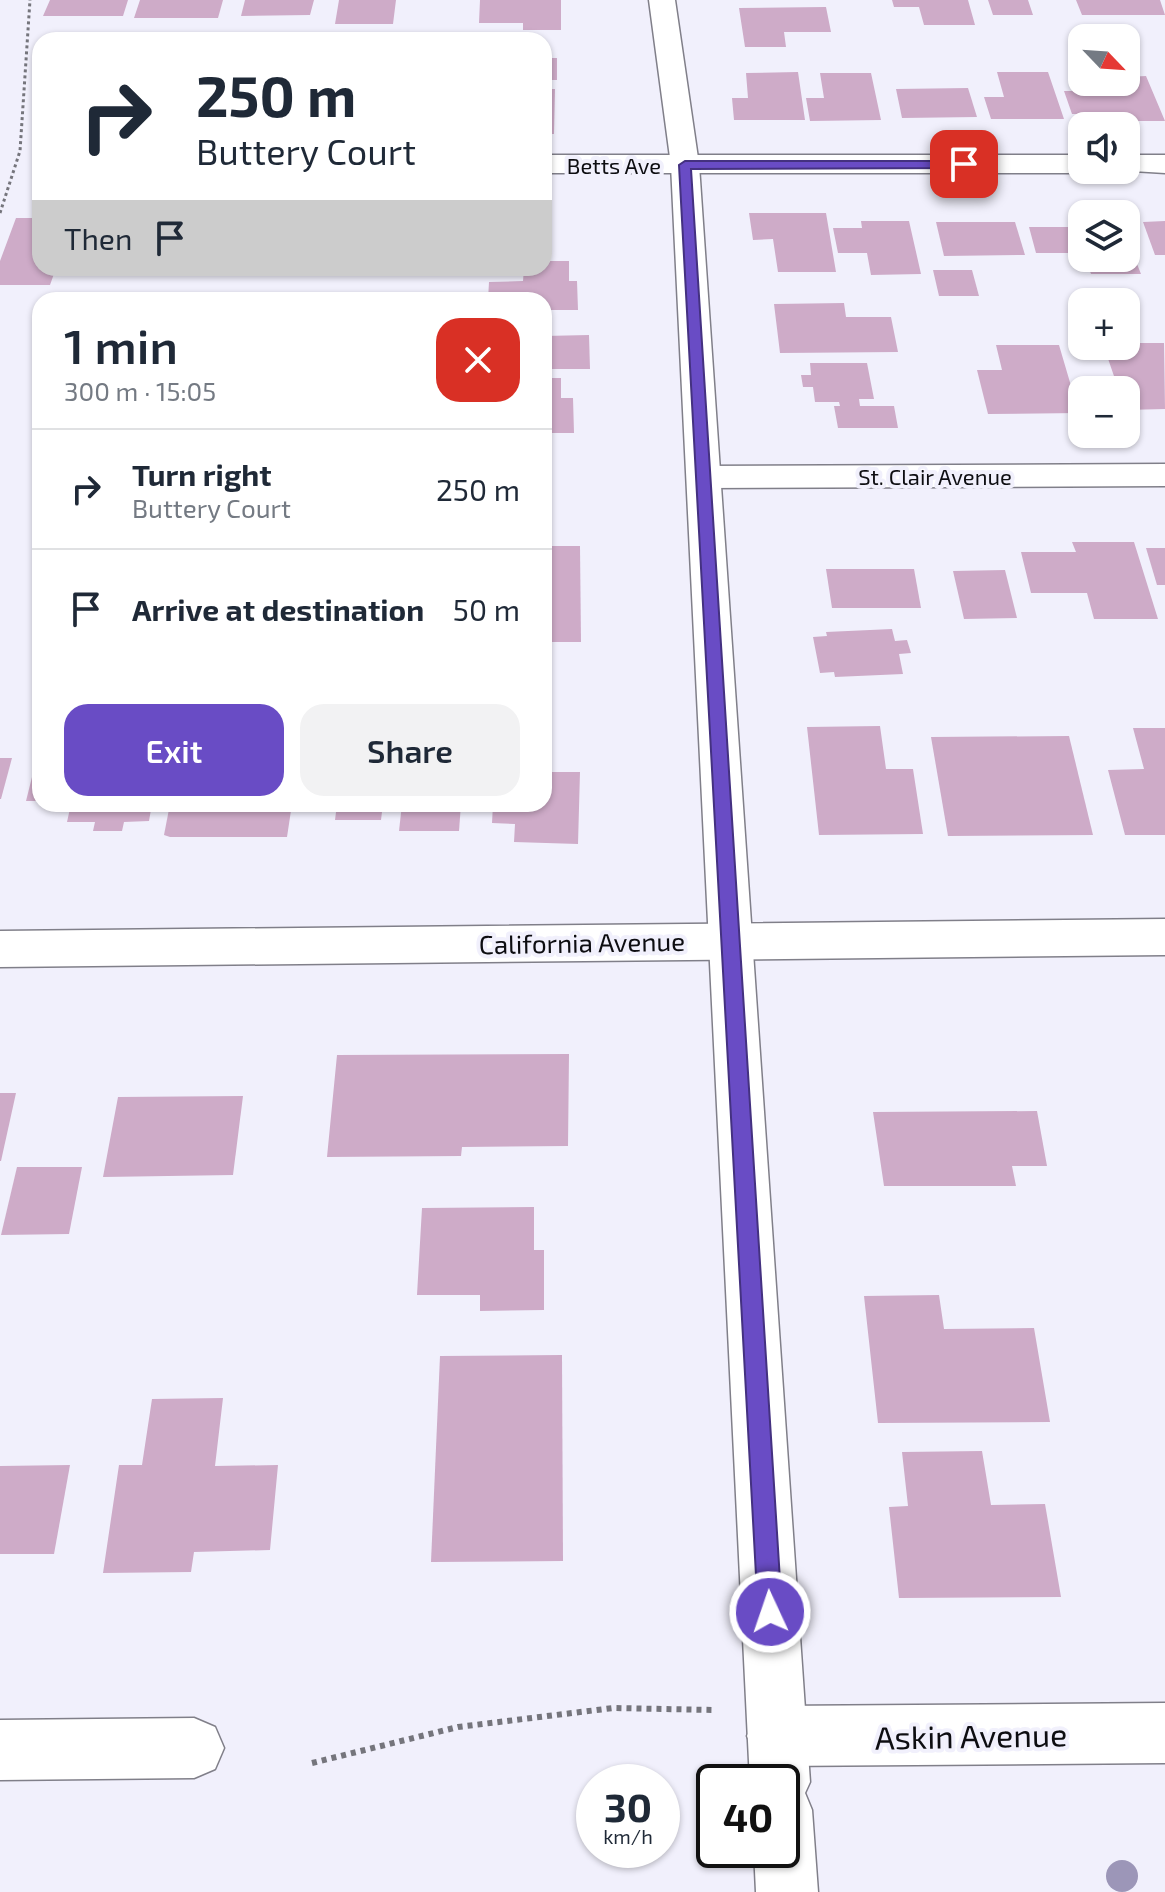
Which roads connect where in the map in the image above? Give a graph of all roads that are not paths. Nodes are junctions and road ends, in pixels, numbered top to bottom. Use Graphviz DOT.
graph roads {
  1 [pos="662,0"];
  2 [pos="552,164"];
  3 [pos="1068,164"];
  4 [pos="1140,164"];
  5 [pos="1165,164"];
  6 [pos="685,165"];
  7 [pos="1165,475"];
  8 [pos="705,477"];
  9 [pos="1165,937"];
  10 [pos="731,941"];
  11 [pos="0,949"];
  12 [pos="1165,1733"];
  13 [pos="194,1748"];
  14 [pos="0,1750"];
  15 [pos="779,1759"];
  16 [pos="786,1868"];
  17 [pos="787,1892"];
  1 -- 6 [label="street"];
  2 -- 6 [label="street, Betts Ave"];
  3 -- 6 [label="street, Betts Ave"];
  4 -- 5 [label="street"];
  6 -- 8 [label="street"];
  7 -- 8 [label="street, St. Clair Avenue"];
  8 -- 10 [label="street"];
  9 -- 10 [label="street, California Avenue"];
  10 -- 11 [label="street, California Avenue"];
  10 -- 15 [label="street"];
  12 -- 15 [label="street, Askin Avenue"];
  13 -- 14 [label="street"];
  16 -- 17 [label="street"];
}
